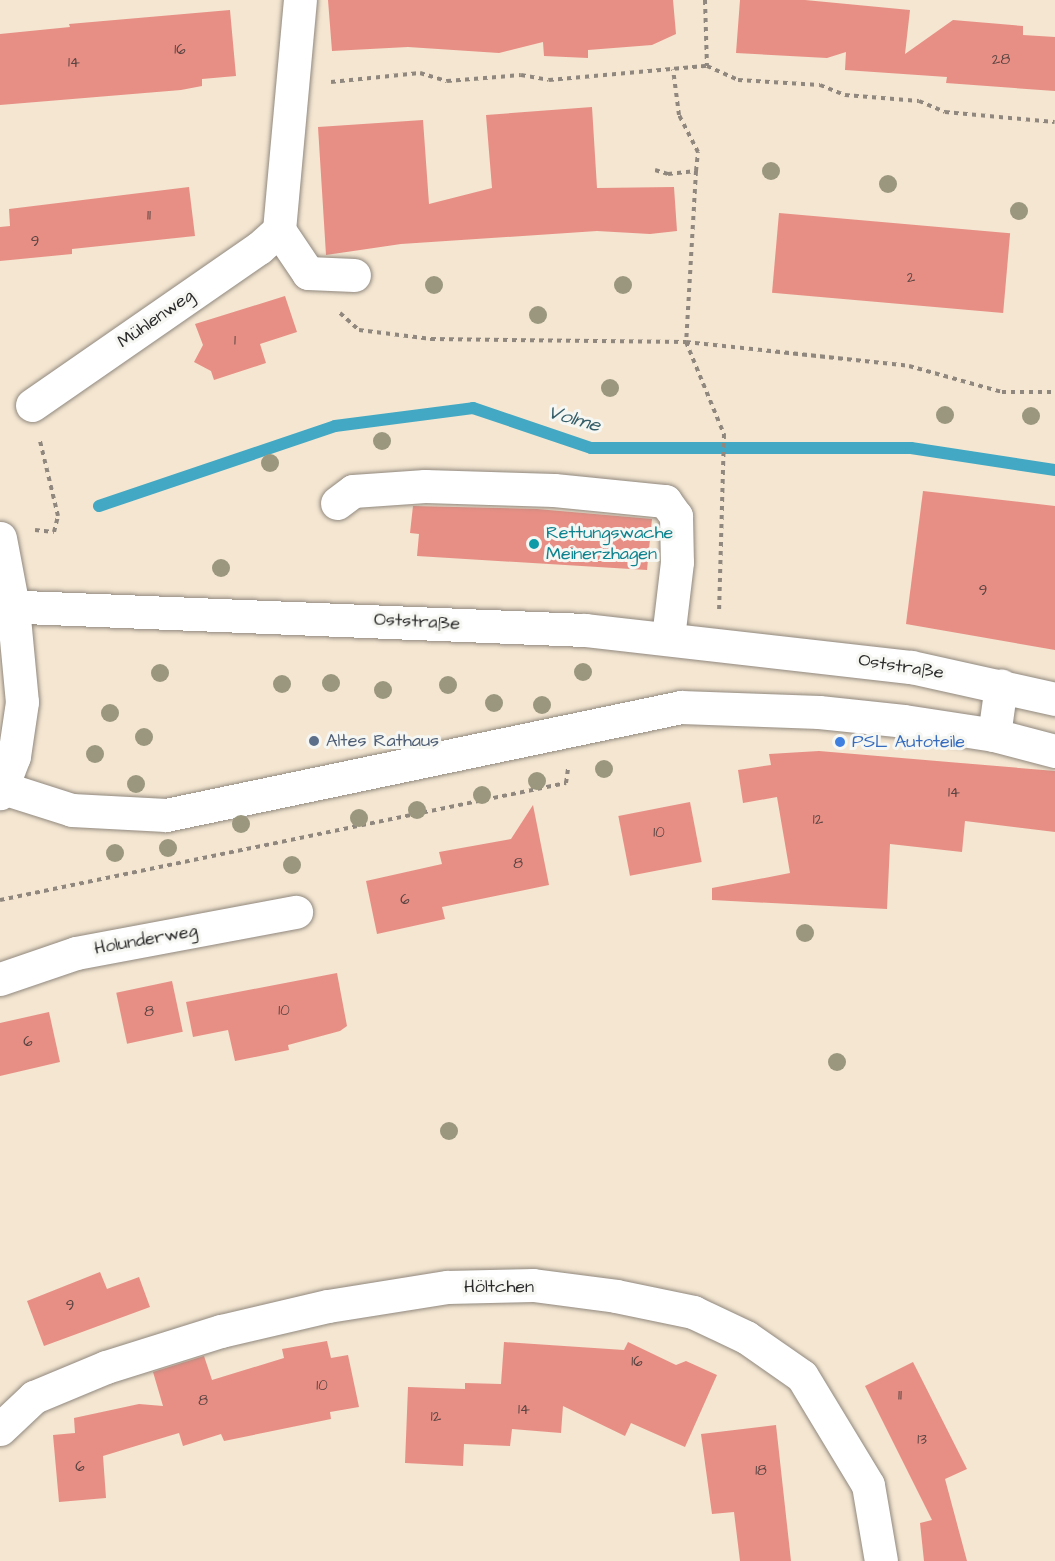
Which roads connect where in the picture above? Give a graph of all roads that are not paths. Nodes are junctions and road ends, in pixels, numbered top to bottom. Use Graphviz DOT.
graph roads {
  1 [pos="300,0"];
  2 [pos="279,230"];
  3 [pos="354,275"];
  4 [pos="32,405"];
  5 [pos="337,503"];
  6 [pos="0,538"];
  7 [pos="7,606"];
  8 [pos="668,638"];
  9 [pos="1001,685"];
  10 [pos="1055,699"];
  11 [pos="994,735"];
  12 [pos="1055,751"];
  13 [pos="1,790"];
  14 [pos="296,912"];
  15 [pos="0,979"];
  16 [pos="0,1429"];
  17 [pos="881,1561"];
  1 -- 2 [label="street"];
  2 -- 3 [label="street"];
  2 -- 4 [label="street, Mühlenweg"];
  5 -- 8 [label="street"];
  6 -- 7 [label="street"];
  7 -- 8 [label="street, Oststraße"];
  7 -- 13 [label="street"];
  8 -- 9 [label="street, Oststraße"];
  9 -- 10 [label="street, Oststraße"];
  9 -- 11 [label="street"];
  11 -- 12 [label="street"];
  11 -- 13 [label="street"];
  14 -- 15 [label="street, Holunderweg"];
  16 -- 17 [label="street, Höltchen"];
}
